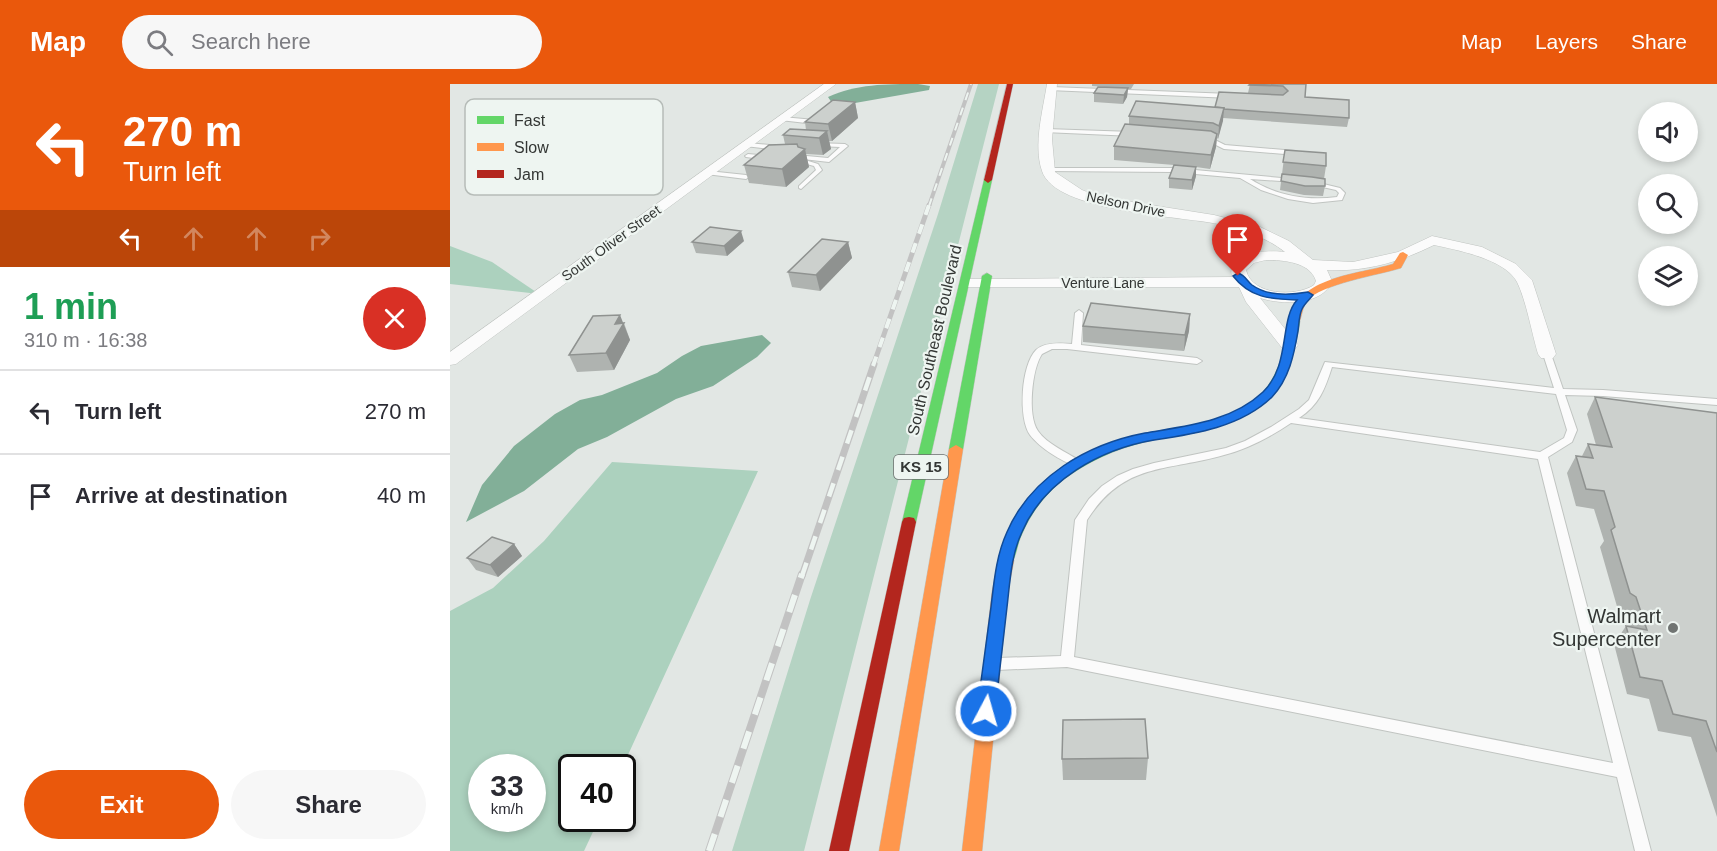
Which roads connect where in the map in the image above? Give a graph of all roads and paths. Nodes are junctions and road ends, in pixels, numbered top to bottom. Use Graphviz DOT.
graph roads {
  1 [pos="831,84"];
  2 [pos="1010,84"];
  3 [pos="1052,86"];
  4 [pos="1240,96"];
  5 [pos="782,119"];
  6 [pos="815,122"];
  7 [pos="1046,131"];
  8 [pos="1146,135"];
  9 [pos="1189,138"];
  10 [pos="813,143"];
  11 [pos="742,152"];
  12 [pos="1304,154"];
  13 [pos="773,157"];
  14 [pos="782,159"];
  15 [pos="1048,170"];
  16 [pos="708,173"];
  17 [pos="1241,176"];
  18 [pos="746,177"];
  19 [pos="801,187"];
  20 [pos="1227,223"];
  21 [pos="1410,251"];
  22 [pos="1246,262"];
  23 [pos="1307,263"];
  24 [pos="987,274"];
  25 [pos="964,279"];
  26 [pos="1246,285"];
  27 [pos="1308,295"];
  28 [pos="1079,313"];
  29 [pos="1291,337"];
  30 [pos="1076,346"];
  31 [pos="1546,354"];
  32 [pos="450,360"];
  33 [pos="1197,362"];
  34 [pos="1559,392"];
  35 [pos="1717,402"];
  36 [pos="1289,420"];
  37 [pos="1542,456"];
  38 [pos="1076,463"];
  39 [pos="1067,661"];
  40 [pos="991,664"];
  41 [pos="1624,772"];
  42 [pos="839,851"];
  43 [pos="889,851"];
  44 [pos="972,851"];
  45 [pos="1643,851"];
  1 -- 5 [label="street, South Oliver Street"];
  2 -- 25 [label="main road, South Southeast Boulevard / KS 15"];
  3 -- 4 [label="lane"];
  3 -- 7 [label="street"];
  5 -- 6 [label="lane"];
  5 -- 11 [label="street, South Oliver Street"];
  7 -- 8 [label="lane"];
  7 -- 15 [label="street"];
  9 -- 12 [label="lane"];
  10 -- 13 [label="lane"];
  11 -- 13 [label="lane"];
  11 -- 13 [label="lane"];
  11 -- 16 [label="street, South Oliver Street"];
  14 -- 19 [label="lane"];
  15 -- 17 [label="lane"];
  15 -- 20 [label="street, Nelson Drive"];
  16 -- 18 [label="lane"];
  16 -- 32 [label="street, South Oliver Street"];
  17 -- 17 [label="lane"];
  20 -- 22 [label="street"];
  20 -- 23 [label="street, Nelson Drive"];
  21 -- 23 [label="street"];
  21 -- 27 [label="main road"];
  21 -- 31 [label="street"];
  22 -- 23 [label="street, Venture Lane"];
  22 -- 24 [label="street, Venture Lane"];
  22 -- 26 [label="street"];
  23 -- 27 [label="street"];
  24 -- 25 [label="street, Venture Lane"];
  24 -- 26 [label="street, Venture Lane"];
  24 -- 43 [label="main road, KS 15"];
  25 -- 42 [label="main road, South Southeast Boulevard / KS 15"];
  26 -- 27 [label="street, Venture Lane"];
  26 -- 29 [label="street"];
  27 -- 29 [label="main road"];
  28 -- 30 [label="lane"];
  29 -- 38 [label="main road"];
  30 -- 33 [label="lane"];
  30 -- 38 [label="lane"];
  31 -- 34 [label="lane"];
  34 -- 35 [label="lane"];
  34 -- 36 [label="lane"];
  34 -- 37 [label="lane"];
  36 -- 37 [label="lane"];
  36 -- 39 [label="lane"];
  37 -- 41 [label="lane"];
  38 -- 40 [label="main road"];
  39 -- 40 [label="lane"];
  39 -- 41 [label="lane"];
  40 -- 44 [label="main road"];
  41 -- 45 [label="lane"];
}
